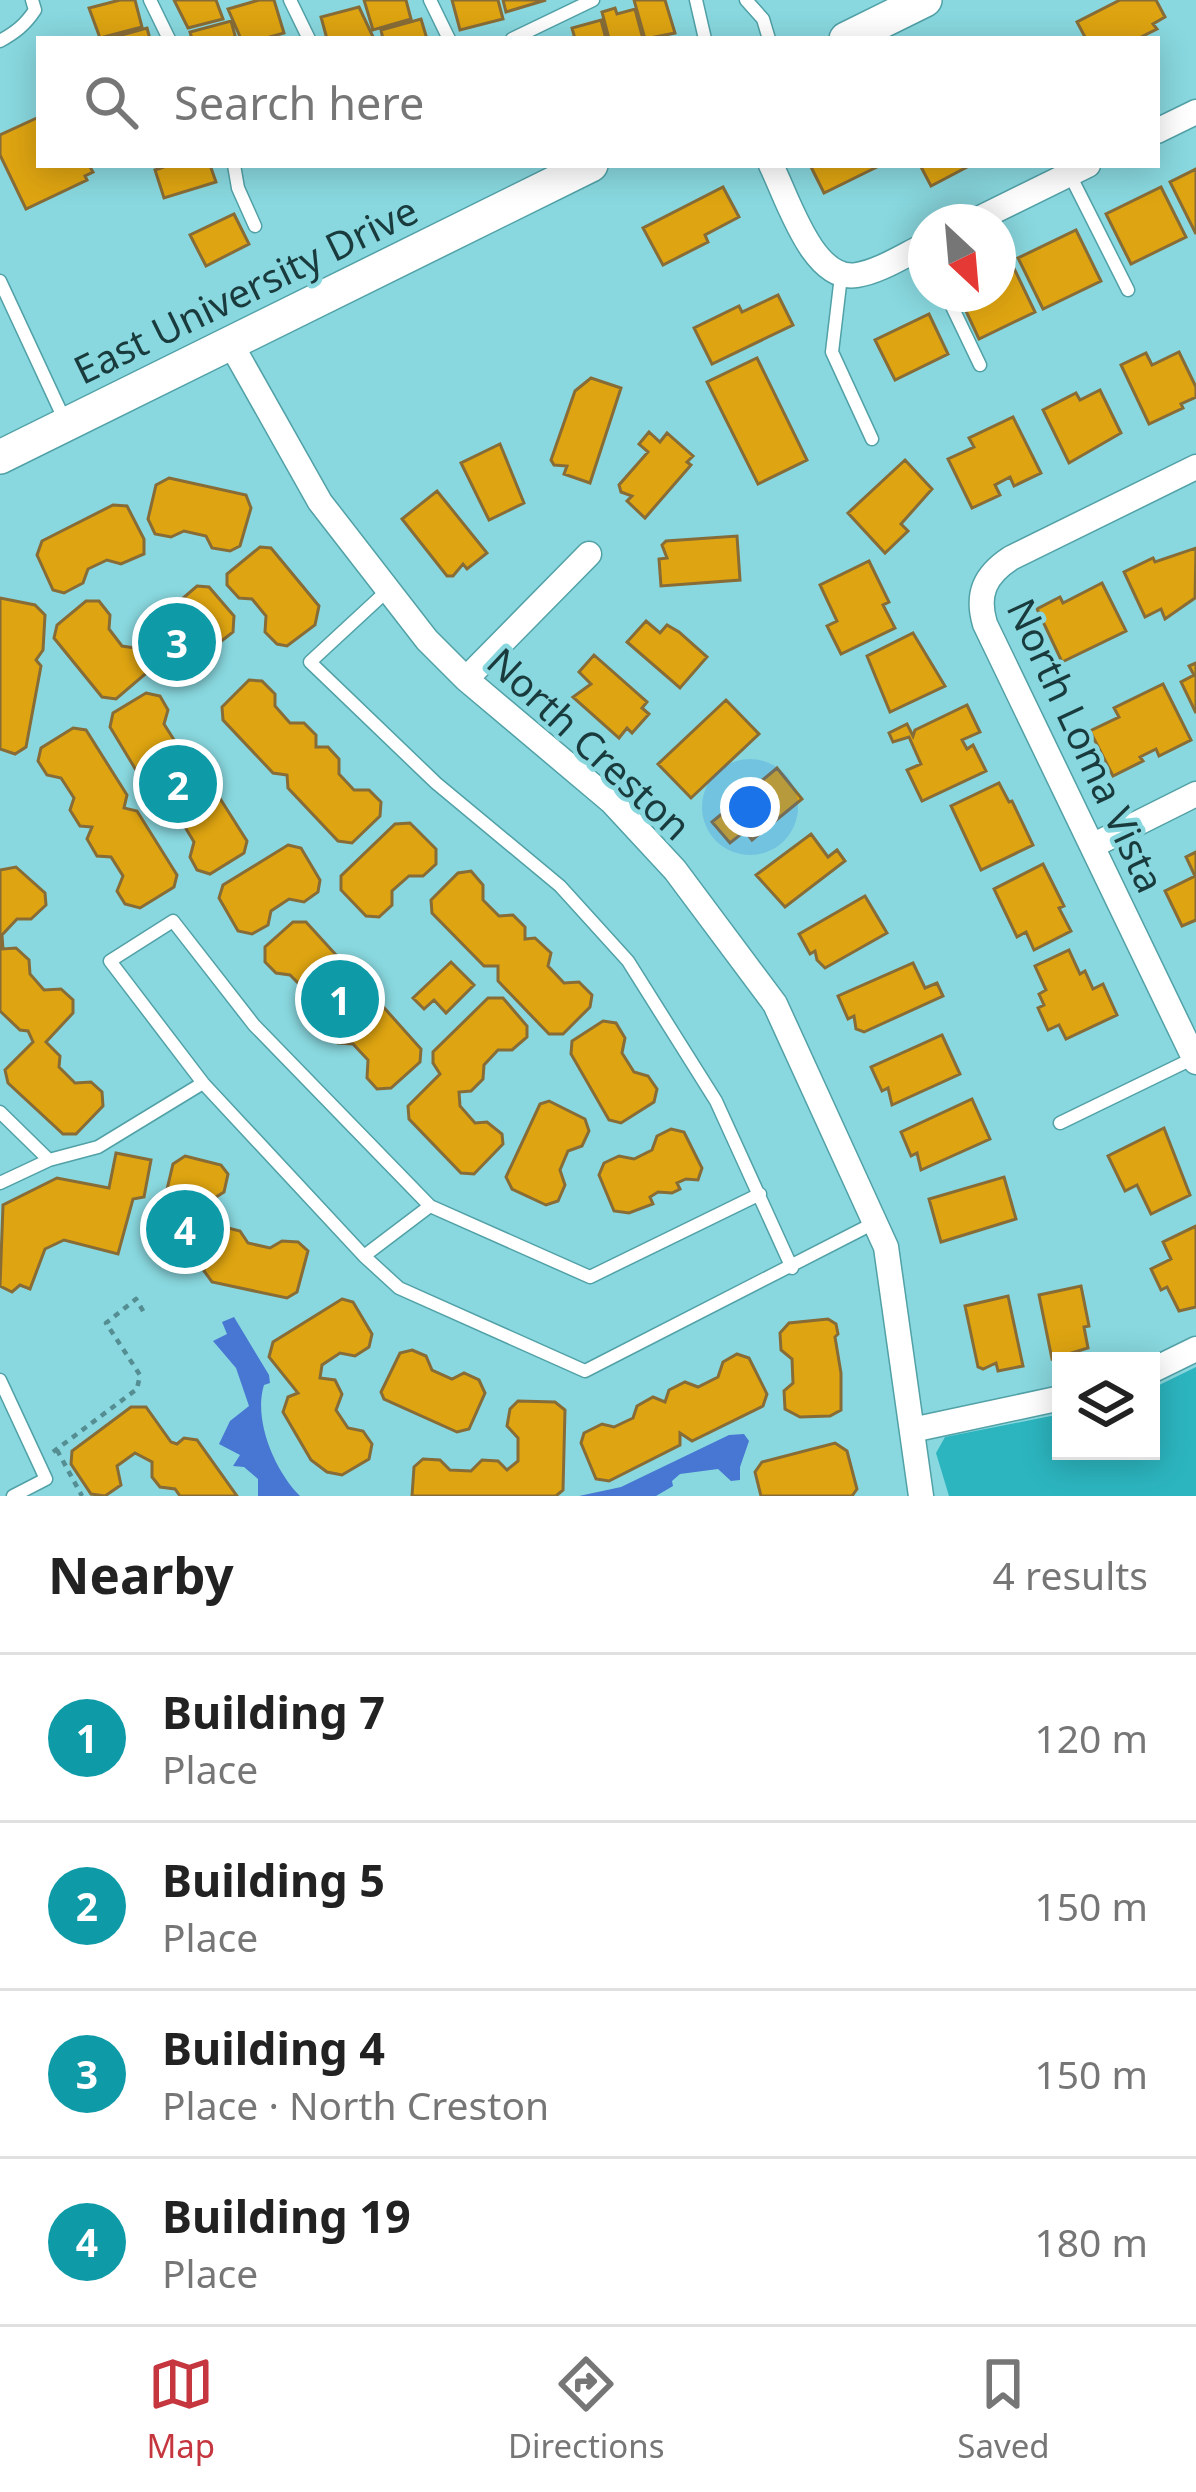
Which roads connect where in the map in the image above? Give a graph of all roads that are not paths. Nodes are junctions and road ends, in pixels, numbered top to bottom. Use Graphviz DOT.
graph roads {
  1 [pos="32,0"];
  2 [pos="150,0"];
  3 [pos="290,0"];
  4 [pos="430,0"];
  5 [pos="593,0"];
  6 [pos="695,0"];
  7 [pos="746,0"];
  8 [pos="925,0"];
  9 [pos="572,4"];
  10 [pos="168,36"];
  11 [pos="308,36"];
  12 [pos="448,36"];
  13 [pos="517,36"];
  14 [pos="703,36"];
  15 [pos="768,36"];
  16 [pos="852,36"];
  17 [pos="0,41"];
  18 [pos="1196,112"];
  19 [pos="1160,130"];
  20 [pos="235,168"];
  21 [pos="585,168"];
  22 [pos="773,168"];
  23 [pos="1078,169"];
  24 [pos="1008,204"];
  25 [pos="255,226"];
  26 [pos="908,255"];
  27 [pos="841,276"];
  28 [pos="0,281"];
  29 [pos="1128,290"];
  30 [pos="955,312"];
  31 [pos="231,344"];
  32 [pos="980,365"];
  33 [pos="67,424"];
  34 [pos="872,440"];
  35 [pos="0,457"];
  36 [pos="1196,467"];
  37 [pos="589,554"];
  38 [pos="389,589"];
  39 [pos="466,679"];
  40 [pos="1196,794"];
  41 [pos="1092,846"];
  42 [pos="1195,1060"];
  43 [pos="203,1083"];
  44 [pos="0,1112"];
  45 [pos="1060,1123"];
  46 [pos="49,1160"];
  47 [pos="0,1183"];
  48 [pos="760,1194"];
  49 [pos="430,1206"];
  50 [pos="876,1222"];
  51 [pos="364,1256"];
  52 [pos="792,1268"];
  53 [pos="1196,1349"];
  54 [pos="1160,1367"];
  55 [pos="0,1380"];
  56 [pos="1052,1400"];
  57 [pos="912,1430"];
  58 [pos="13,1496"];
  59 [pos="921,1496"];
  1 -- 17 [label="lane"];
  2 -- 10 [label="lane"];
  3 -- 11 [label="lane"];
  4 -- 12 [label="lane"];
  5 -- 9 [label="lane"];
  6 -- 14 [label="lane"];
  7 -- 15 [label="lane"];
  8 -- 16 [label="main road"];
  9 -- 13 [label="lane"];
  18 -- 19 [label="street"];
  20 -- 25 [label="lane"];
  21 -- 31 [label="main road, East University Drive"];
  22 -- 27 [label="street"];
  23 -- 24 [label="street"];
  23 -- 29 [label="lane"];
  26 -- 27 [label="street"];
  27 -- 34 [label="lane"];
  28 -- 33 [label="lane"];
  30 -- 32 [label="lane"];
  31 -- 33 [label="main road, East University Drive"];
  31 -- 38 [label="street, North Creston"];
  33 -- 35 [label="main road, East University Drive"];
  36 -- 41 [label="street, North Loma Vista"];
  37 -- 39 [label="street"];
  38 -- 39 [label="street, North Creston"];
  38 -- 48 [label="lane"];
  39 -- 50 [label="street, North Creston"];
  40 -- 41 [label="street"];
  41 -- 42 [label="street, North Loma Vista"];
  42 -- 45 [label="lane"];
  43 -- 46 [label="lane"];
  43 -- 49 [label="lane"];
  43 -- 51 [label="lane"];
  44 -- 46 [label="lane"];
  46 -- 47 [label="lane"];
  48 -- 49 [label="lane"];
  48 -- 52 [label="lane"];
  49 -- 51 [label="lane"];
  50 -- 52 [label="lane"];
  50 -- 57 [label="street, North Creston"];
  51 -- 52 [label="lane"];
  53 -- 54 [label="street"];
  55 -- 58 [label="lane"];
  56 -- 57 [label="street"];
  57 -- 59 [label="street, North Creston"];
}
